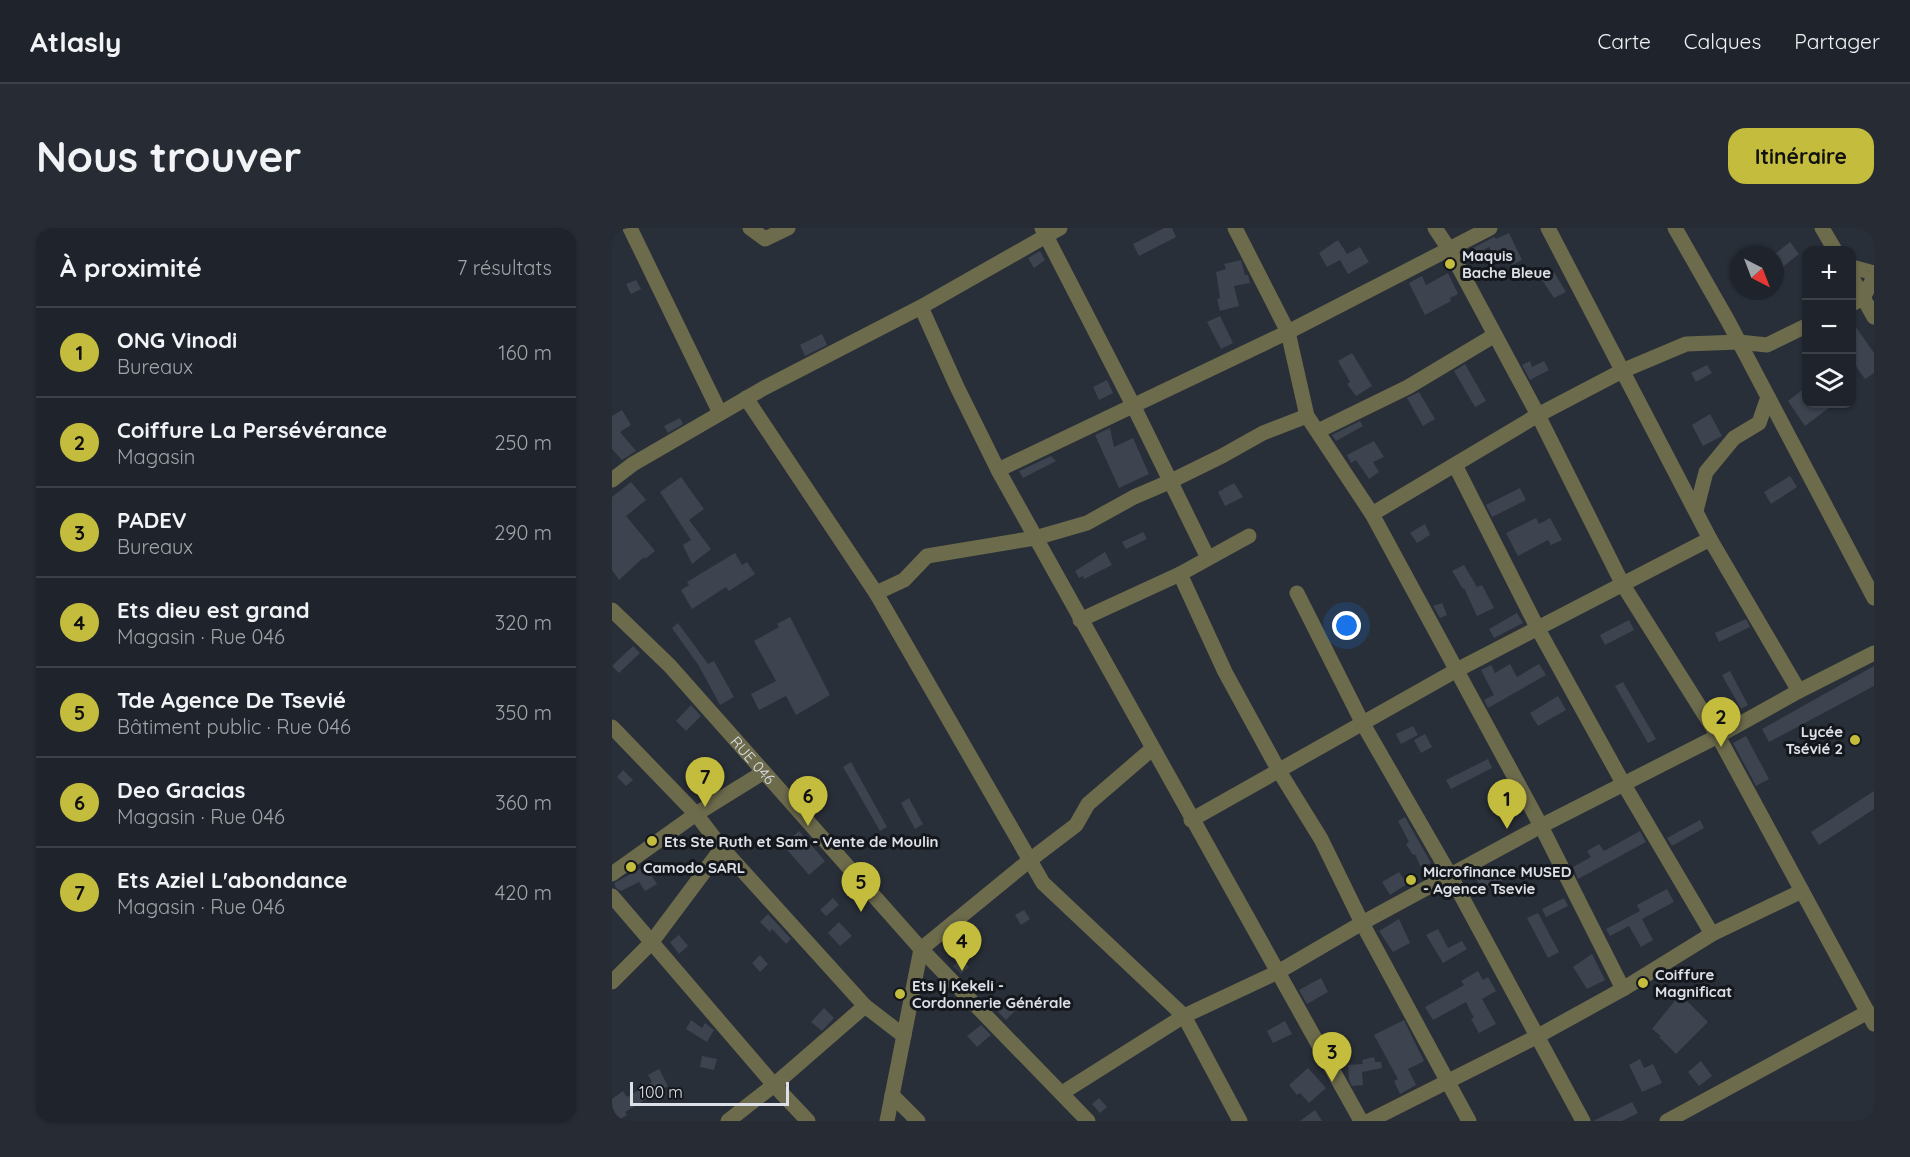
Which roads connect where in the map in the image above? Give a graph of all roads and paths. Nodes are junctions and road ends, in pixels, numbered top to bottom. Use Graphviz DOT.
graph roads {
  1 [pos="630,228"];
  2 [pos="750,228"];
  3 [pos="788,228"];
  4 [pos="1060,228"];
  5 [pos="1235,228"];
  6 [pos="1435,228"];
  7 [pos="1490,228"];
  8 [pos="1548,228"];
  9 [pos="1675,228"];
  10 [pos="1822,228"];
  11 [pos="1043,232"];
  12 [pos="1833,246"];
  13 [pos="1449,249"];
  14 [pos="1856,269"];
  15 [pos="1874,275"];
  16 [pos="1857,301"];
  17 [pos="921,307"];
  18 [pos="1874,317"];
  19 [pos="1802,328"];
  20 [pos="1288,332"];
  21 [pos="1495,335"];
  22 [pos="1739,342"];
  23 [pos="1622,371"];
  24 [pos="1768,397"];
  25 [pos="746,398"];
  26 [pos="1133,405"];
  27 [pos="720,413"];
  28 [pos="1538,415"];
  29 [pos="1307,416"];
  30 [pos="1318,431"];
  31 [pos="1455,465"];
  32 [pos="998,470"];
  33 [pos="612,480"];
  34 [pos="1170,482"];
  35 [pos="1696,511"];
  36 [pos="1372,514"];
  37 [pos="1249,536"];
  38 [pos="1035,538"];
  39 [pos="1710,539"];
  40 [pos="1208,558"];
  41 [pos="1180,574"];
  42 [pos="1623,585"];
  43 [pos="876,593"];
  44 [pos="1296,593"];
  45 [pos="1874,598"];
  46 [pos="612,610"];
  47 [pos="1080,620"];
  48 [pos="1538,629"];
  49 [pos="1874,654"];
  50 [pos="1455,671"];
  51 [pos="1799,691"];
  52 [pos="1363,724"];
  53 [pos="612,727"];
  54 [pos="1718,736"];
  55 [pos="1152,749"];
  56 [pos="1279,771"];
  57 [pos="764,772"];
  58 [pos="1623,783"];
  59 [pos="696,814"];
  60 [pos="1191,820"];
  61 [pos="1541,826"];
  62 [pos="722,848"];
  63 [pos="1030,860"];
  64 [pos="612,874"];
  65 [pos="1450,875"];
  66 [pos="1802,891"];
  67 [pos="612,896"];
  68 [pos="1362,923"];
  69 [pos="1712,934"];
  70 [pos="651,943"];
  71 [pos="921,949"];
  72 [pos="1278,972"];
  73 [pos="612,982"];
  74 [pos="1623,989"];
  75 [pos="865,1006"];
  76 [pos="1184,1016"];
  77 [pos="1871,1018"];
  78 [pos="904,1036"];
  79 [pos="1538,1036"];
  80 [pos="1448,1081"];
  81 [pos="774,1085"];
  82 [pos="1062,1093"];
  83 [pos="892,1095"];
  84 [pos="728,1121"];
  85 [pos="808,1121"];
  86 [pos="887,1121"];
  87 [pos="918,1121"];
  88 [pos="1088,1121"];
  89 [pos="1240,1121"];
  90 [pos="1361,1121"];
  91 [pos="1369,1121"];
  92 [pos="1469,1121"];
  93 [pos="1583,1121"];
  94 [pos="1667,1121"];
  1 -- 27 [label="street"];
  2 -- 3 [label="street"];
  4 -- 11 [label="street"];
  5 -- 20 [label="street"];
  6 -- 13 [label="street"];
  7 -- 13 [label="street"];
  8 -- 23 [label="street"];
  9 -- 22 [label="street"];
  10 -- 12 [label="street"];
  11 -- 17 [label="street"];
  11 -- 26 [label="street"];
  13 -- 20 [label="street"];
  13 -- 21 [label="street"];
  14 -- 15 [label="street"];
  15 -- 16 [label="street"];
  16 -- 18 [label="street"];
  17 -- 25 [label="street"];
  17 -- 32 [label="street"];
  19 -- 22 [label="street"];
  20 -- 26 [label="street"];
  20 -- 29 [label="street"];
  21 -- 28 [label="street"];
  21 -- 30 [label="street"];
  22 -- 23 [label="street"];
  22 -- 24 [label="street"];
  23 -- 28 [label="street"];
  23 -- 35 [label="street"];
  24 -- 35 [label="street"];
  24 -- 45 [label="street"];
  25 -- 27 [label="street"];
  25 -- 43 [label="street"];
  26 -- 32 [label="street"];
  26 -- 34 [label="street"];
  27 -- 33 [label="street"];
  28 -- 31 [label="street"];
  28 -- 42 [label="street"];
  29 -- 30 [label="street"];
  29 -- 34 [label="street"];
  30 -- 36 [label="street"];
  31 -- 36 [label="street"];
  31 -- 48 [label="street"];
  32 -- 38 [label="street"];
  34 -- 38 [label="street"];
  34 -- 40 [label="street"];
  35 -- 39 [label="street"];
  36 -- 50 [label="street"];
  37 -- 40 [label="street"];
  38 -- 43 [label="street"];
  38 -- 47 [label="street"];
  39 -- 42 [label="street"];
  39 -- 51 [label="street"];
  40 -- 41 [label="street"];
  41 -- 47 [label="street"];
  41 -- 56 [label="street"];
  42 -- 48 [label="street"];
  42 -- 54 [label="street"];
  43 -- 63 [label="street"];
  44 -- 52 [label="street"];
  46 -- 57 [label="street, RUE 046 / Rue 046"];
  47 -- 55 [label="street"];
  48 -- 50 [label="street"];
  48 -- 58 [label="street"];
  49 -- 51 [label="street"];
  50 -- 52 [label="street"];
  50 -- 61 [label="street"];
  51 -- 54 [label="street"];
  52 -- 56 [label="street"];
  52 -- 65 [label="street"];
  53 -- 59 [label="street"];
  54 -- 58 [label="street"];
  54 -- 66 [label="street"];
  55 -- 60 [label="street"];
  55 -- 63 [label="street"];
  56 -- 60 [label="street"];
  56 -- 68 [label="street"];
  57 -- 59 [label="street"];
  57 -- 71 [label="street, RUE 046 / Rue 046"];
  58 -- 61 [label="street"];
  58 -- 69 [label="street"];
  59 -- 62 [label="street"];
  59 -- 64 [label="street"];
  60 -- 72 [label="street"];
  61 -- 65 [label="street"];
  61 -- 74 [label="street"];
  62 -- 70 [label="street"];
  62 -- 75 [label="street"];
  63 -- 71 [label="street"];
  63 -- 76 [label="street"];
  65 -- 68 [label="street"];
  65 -- 79 [label="street"];
  66 -- 69 [label="street"];
  66 -- 77 [label="street"];
  67 -- 70 [label="street"];
  68 -- 72 [label="street"];
  68 -- 80 [label="street"];
  69 -- 74 [label="street"];
  70 -- 73 [label="street"];
  70 -- 81 [label="street"];
  71 -- 78 [label="street"];
  71 -- 82 [label="street, RUE 046 / Rue 046"];
  72 -- 76 [label="street"];
  72 -- 90 [label="street"];
  74 -- 79 [label="street"];
  75 -- 78 [label="street"];
  75 -- 81 [label="street"];
  76 -- 82 [label="street"];
  76 -- 89 [label="street"];
  77 -- 94 [label="street"];
  78 -- 83 [label="street"];
  79 -- 80 [label="street"];
  79 -- 93 [label="street"];
  80 -- 91 [label="street"];
  80 -- 92 [label="street"];
  81 -- 84 [label="street"];
  81 -- 85 [label="street"];
  82 -- 88 [label="street, RUE 046 / Rue 046"];
  83 -- 86 [label="street"];
  83 -- 87 [label="street"];
}
